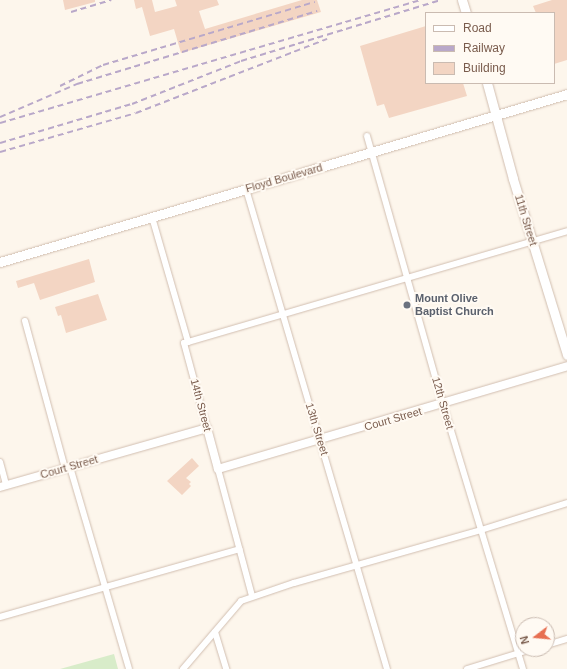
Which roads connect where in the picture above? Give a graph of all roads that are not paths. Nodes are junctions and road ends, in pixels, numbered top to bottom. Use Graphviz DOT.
graph roads {
  1 [pos="462,0"];
  2 [pos="466,12"];
  3 [pos="487,84"];
  4 [pos="567,94"];
  5 [pos="496,116"];
  6 [pos="367,136"];
  7 [pos="371,152"];
  8 [pos="246,189"];
  9 [pos="152,217"];
  10 [pos="567,231"];
  11 [pos="532,241"];
  12 [pos="0,262"];
  13 [pos="408,278"];
  14 [pos="283,314"];
  15 [pos="25,321"];
  16 [pos="188,342"];
  17 [pos="567,355"];
  18 [pos="567,366"];
  19 [pos="443,404"];
  20 [pos="207,428"];
  21 [pos="321,440"];
  22 [pos="0,462"];
  23 [pos="68,467"];
  24 [pos="218,469"];
  25 [pos="3,486"];
  26 [pos="567,503"];
  27 [pos="480,530"];
  28 [pos="240,549"];
  29 [pos="357,565"];
  30 [pos="105,587"];
  31 [pos="252,596"];
  32 [pos="0,618"];
  33 [pos="215,632"];
  34 [pos="567,639"];
  35 [pos="515,643"];
  36 [pos="555,643"];
  37 [pos="515,654"];
  38 [pos="519,657"];
  39 [pos="129,669"];
  40 [pos="183,669"];
  41 [pos="226,669"];
  42 [pos="387,669"];
  43 [pos="467,669"];
  44 [pos="523,669"];
  1 -- 2 [label="main road"];
  3 -- 5 [label="main road, 11th Street"];
  4 -- 5 [label="main road, Floyd Boulevard"];
  5 -- 7 [label="main road, Floyd Boulevard"];
  5 -- 11 [label="main road, 11th Street"];
  6 -- 7 [label="street, 12th Street"];
  7 -- 8 [label="main road, Floyd Boulevard"];
  7 -- 13 [label="street, 12th Street"];
  8 -- 9 [label="main road, Floyd Boulevard"];
  8 -- 14 [label="street, 13th Street"];
  9 -- 12 [label="main road, Floyd Boulevard"];
  9 -- 16 [label="street, 14th Street"];
  10 -- 11 [label="street"];
  11 -- 13 [label="street"];
  11 -- 17 [label="main road, 11th Street"];
  13 -- 14 [label="street"];
  13 -- 19 [label="street, 12th Street"];
  14 -- 16 [label="street"];
  14 -- 21 [label="street, 13th Street"];
  15 -- 23 [label="street"];
  16 -- 20 [label="street, 14th Street"];
  18 -- 19 [label="street, Court Street"];
  19 -- 21 [label="street, Court Street"];
  19 -- 27 [label="street, 12th Street"];
  20 -- 23 [label="street, Court Street"];
  20 -- 24 [label="street, 14th Street"];
  21 -- 24 [label="street, Court Street"];
  21 -- 29 [label="street, 13th Street"];
  22 -- 25 [label="street"];
  23 -- 25 [label="street, Court Street"];
  23 -- 30 [label="street"];
  24 -- 28 [label="street, 14th Street"];
  26 -- 27 [label="street"];
  27 -- 29 [label="street"];
  27 -- 35 [label="street, 12th Street"];
  28 -- 30 [label="street"];
  28 -- 31 [label="street, 14th Street"];
  29 -- 31 [label="street"];
  29 -- 42 [label="street, 13th Street"];
  30 -- 32 [label="street"];
  30 -- 39 [label="street"];
  31 -- 33 [label="street"];
  33 -- 40 [label="street"];
  33 -- 41 [label="street"];
  34 -- 36 [label="street"];
  37 -- 43 [label="street"];
  38 -- 44 [label="street, 12th Street"];
}
